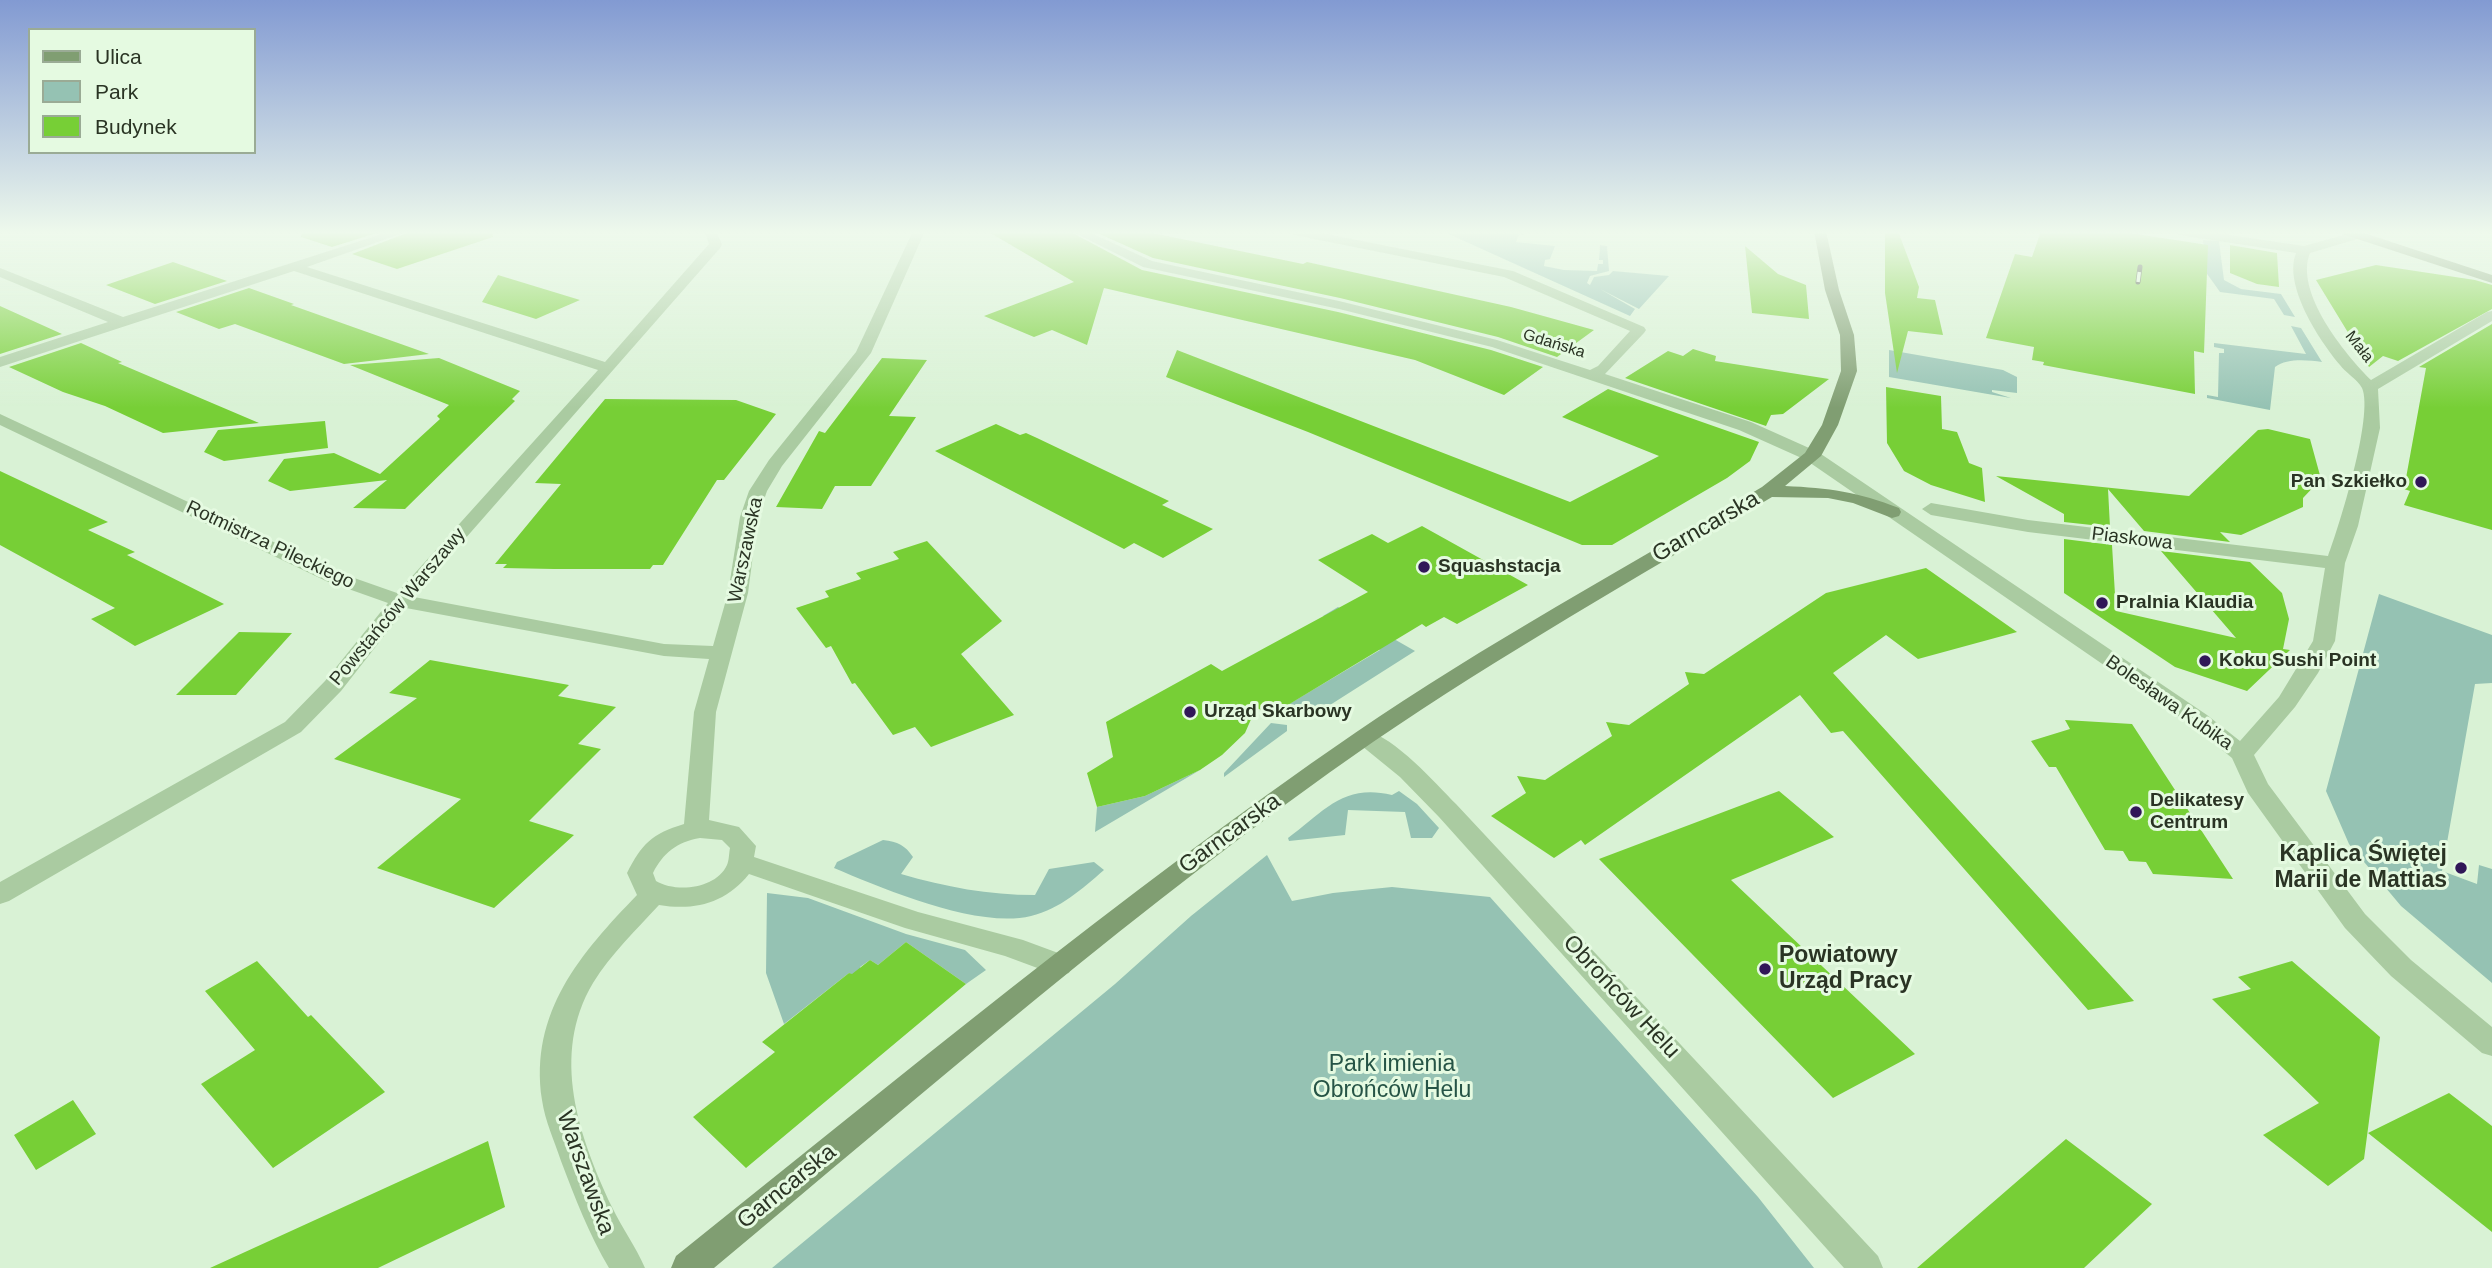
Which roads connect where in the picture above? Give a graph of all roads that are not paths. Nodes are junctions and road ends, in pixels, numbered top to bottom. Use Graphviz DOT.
graph roads {
  1 [pos="43,290"];
  2 [pos="223,290"];
  3 [pos="367,290"];
  4 [pos="675,290"];
  5 [pos="892,290"];
  6 [pos="1266,290"];
  7 [pos="1546,290"];
  8 [pos="1832,290"];
  9 [pos="2303,290"];
  10 [pos="2492,315"];
  11 [pos="121,323"];
  12 [pos="0,362"];
  13 [pos="608,368"];
  14 [pos="1594,374"];
  15 [pos="2370,387"];
  16 [pos="0,419"];
  17 [pos="1812,456"];
  18 [pos="1768,491"];
  19 [pos="1930,509"];
  20 [pos="1892,512"];
  21 [pos="2335,563"];
  22 [pos="401,601"];
  23 [pos="720,653"];
  24 [pos="1365,737"];
  25 [pos="2242,754"];
  26 [pos="696,830"];
  27 [pos="742,863"];
  28 [pos="0,894"];
  29 [pos="653,894"];
  30 [pos="1059,965"];
  31 [pos="2492,1044"];
  32 [pos="628,1268"];
  33 [pos="688,1268"];
  34 [pos="1866,1268"];
  1 -- 11 [label="street"];
  2 -- 11 [label="street"];
  3 -- 13 [label="street"];
  4 -- 13 [label="street, Powstańców Warszawy"];
  5 -- 23 [label="street, Warszawska"];
  6 -- 14 [label="street, Gdańska"];
  7 -- 14 [label="street"];
  8 -- 17 [label="street"];
  9 -- 15 [label="street, Mała"];
  10 -- 15 [label="street"];
  11 -- 12 [label="street"];
  13 -- 22 [label="street, Powstańców Warszawy"];
  14 -- 17 [label="street, Gdańska"];
  15 -- 21 [label="street"];
  16 -- 22 [label="street, Rotmistrza Pileckiego"];
  17 -- 18 [label="street, Garncarska"];
  17 -- 20 [label="street, Bolesława Kubika"];
  18 -- 20 [label="street"];
  18 -- 24 [label="street, Garncarska"];
  19 -- 21 [label="street, Piaskowa"];
  20 -- 25 [label="street, Bolesława Kubika"];
  21 -- 25 [label="street"];
  22 -- 23 [label="street, Rotmistrza Pileckiego"];
  22 -- 28 [label="street, Powstańców Warszawy"];
  23 -- 26 [label="street, Warszawska"];
  24 -- 30 [label="street, Garncarska"];
  24 -- 34 [label="street, Obrońców Helu"];
  25 -- 31 [label="street, Bolesława Kubika"];
  26 -- 27 [label="street"];
  26 -- 29 [label="street"];
  27 -- 29 [label="street"];
  27 -- 30 [label="street"];
  29 -- 32 [label="street, Warszawska"];
  30 -- 33 [label="street, Garncarska"];
}
